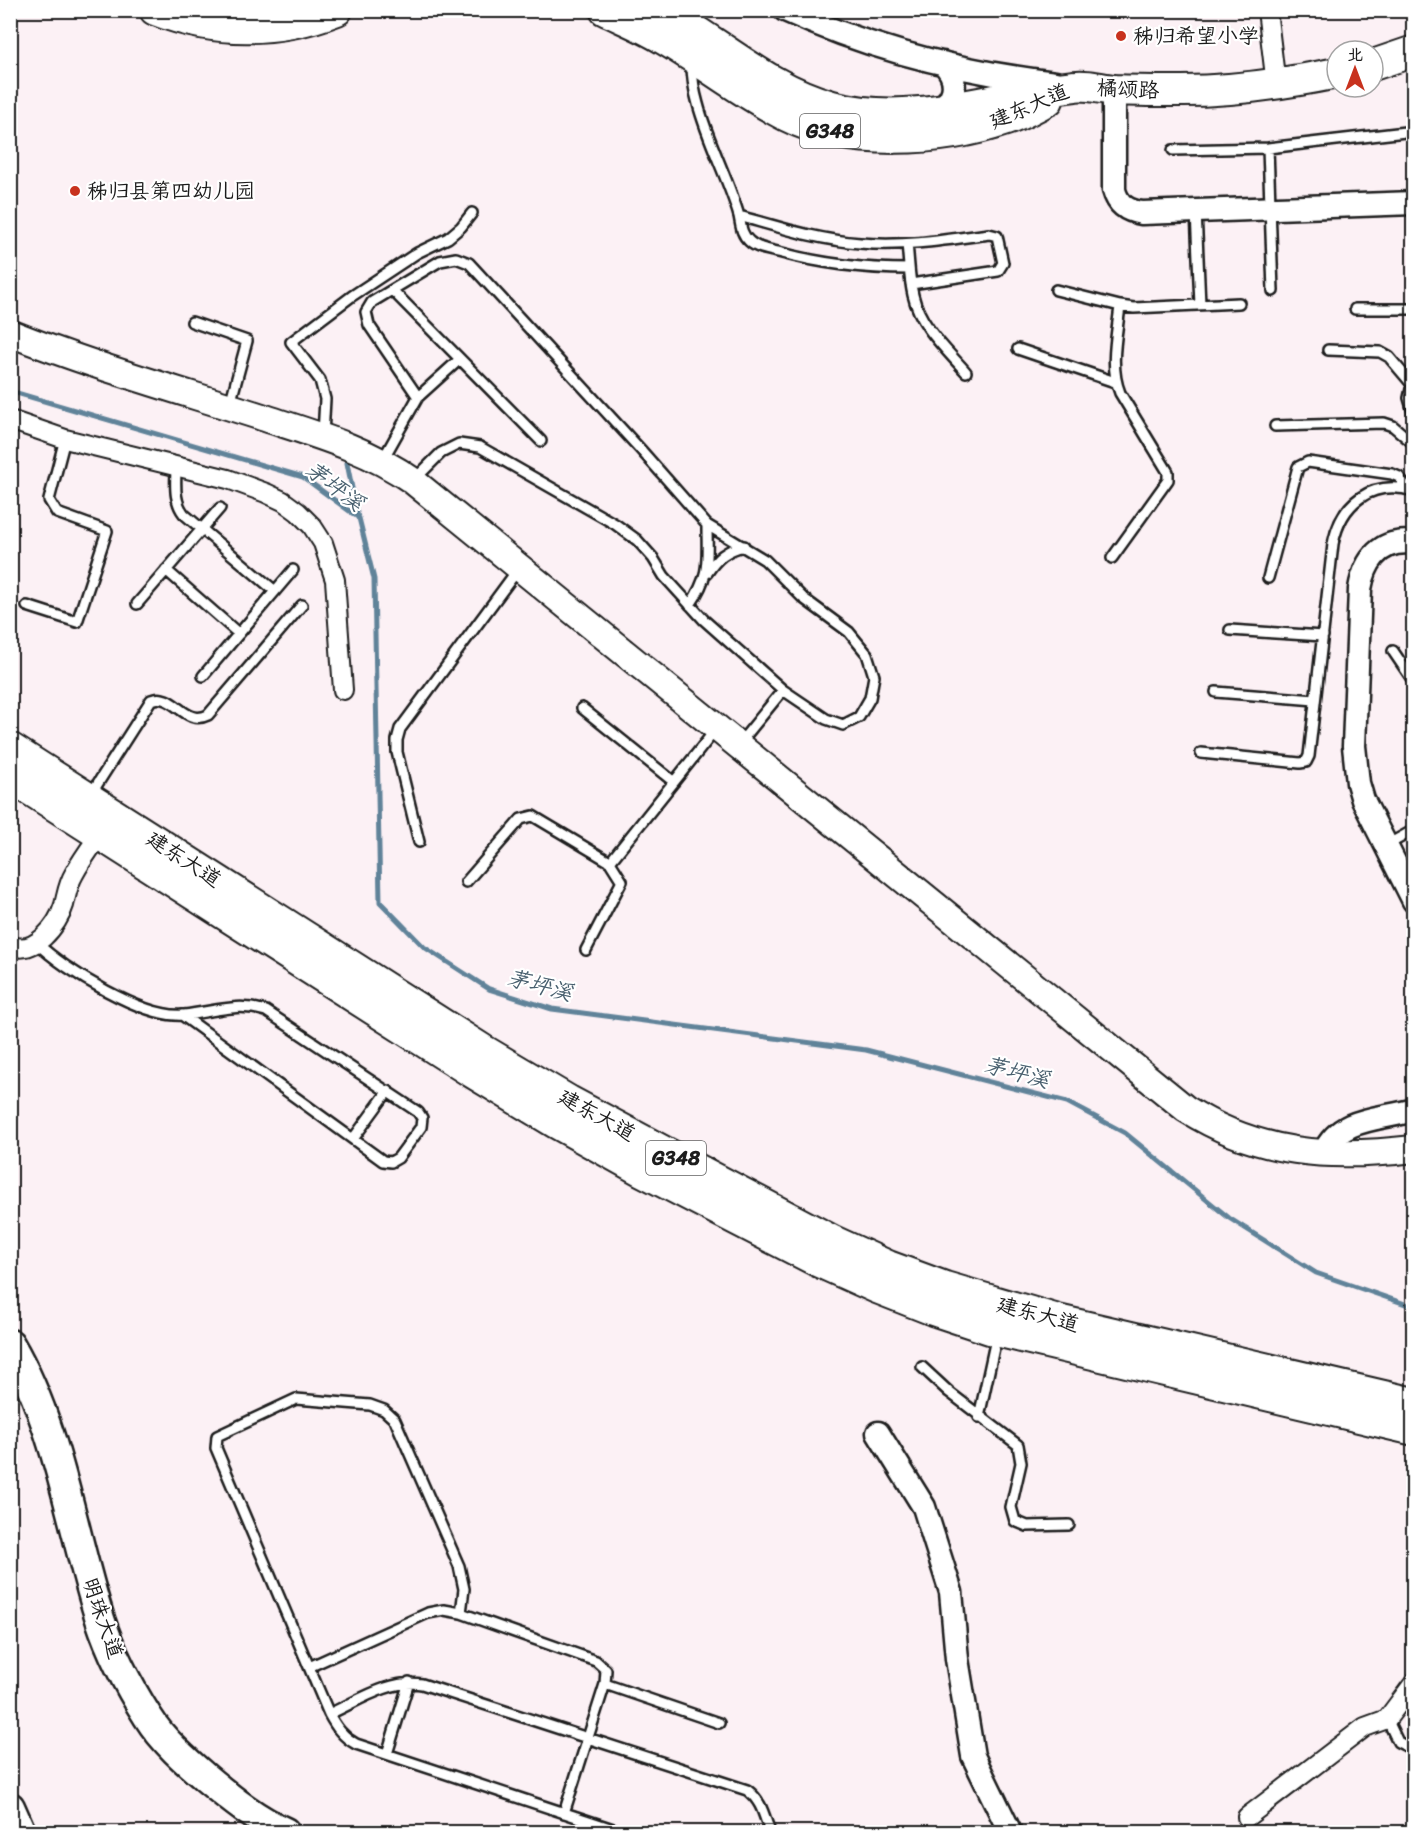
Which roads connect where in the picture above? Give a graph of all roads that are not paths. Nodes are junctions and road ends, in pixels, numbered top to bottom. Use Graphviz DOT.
graph roads {
  1 [pos="155,10"];
  2 [pos="337,10"];
  3 [pos="605,10"];
  4 [pos="662,10"];
  5 [pos="785,10"];
  6 [pos="1267,10"];
  7 [pos="239,19"];
  8 [pos="695,45"];
  9 [pos="1413,51"];
  10 [pos="1385,61"];
  11 [pos="943,63"];
  12 [pos="1325,75"];
  13 [pos="1276,85"];
  14 [pos="1077,86"];
  15 [pos="1114,90"];
  16 [pos="930,112"];
  17 [pos="1413,131"];
  18 [pos="1268,148"];
  19 [pos="1173,150"];
  20 [pos="1413,202"];
  21 [pos="1270,208"];
  22 [pos="1196,211"];
  23 [pos="472,213"];
  24 [pos="739,216"];
  25 [pos="907,244"];
  26 [pos="909,269"];
  27 [pos="911,284"];
  28 [pos="392,290"];
  29 [pos="1056,290"];
  30 [pos="1273,291"];
  31 [pos="1239,303"];
  32 [pos="1200,304"];
  33 [pos="1120,306"];
  34 [pos="1355,309"];
  35 [pos="1413,309"];
  36 [pos="192,322"];
  37 [pos="10,333"];
  38 [pos="1018,349"];
  39 [pos="1328,350"];
  40 [pos="460,359"];
  41 [pos="966,372"];
  42 [pos="1412,381"];
  43 [pos="1115,382"];
  44 [pos="418,397"];
  45 [pos="229,407"];
  46 [pos="1413,415"];
  47 [pos="10,420"];
  48 [pos="1275,426"];
  49 [pos="323,437"];
  50 [pos="65,439"];
  51 [pos="541,441"];
  52 [pos="1413,444"];
  53 [pos="382,461"];
  54 [pos="176,466"];
  55 [pos="414,481"];
  56 [pos="1411,490"];
  57 [pos="220,508"];
  58 [pos="707,525"];
  59 [pos="202,529"];
  60 [pos="1413,543"];
  61 [pos="744,546"];
  62 [pos="1112,558"];
  63 [pos="520,567"];
  64 [pos="166,570"];
  65 [pos="293,570"];
  66 [pos="706,573"];
  67 [pos="1268,578"];
  68 [pos="275,591"];
  69 [pos="137,604"];
  70 [pos="302,605"];
  71 [pos="690,605"];
  72 [pos="27,606"];
  73 [pos="1230,630"];
  74 [pos="239,633"];
  75 [pos="1323,636"];
  76 [pos="1393,651"];
  77 [pos="203,676"];
  78 [pos="1413,682"];
  79 [pos="343,690"];
  80 [pos="783,690"];
  81 [pos="1216,692"];
  82 [pos="1316,700"];
  83 [pos="582,708"];
  84 [pos="718,728"];
  85 [pos="738,745"];
  86 [pos="10,748"];
  87 [pos="1201,753"];
  88 [pos="10,777"];
  89 [pos="674,782"];
  90 [pos="90,814"];
  91 [pos="1413,830"];
  92 [pos="419,842"];
  93 [pos="1385,846"];
  94 [pos="610,862"];
  95 [pos="466,882"];
  96 [pos="1413,901"];
  97 [pos="37,943"];
  98 [pos="10,945"];
  99 [pos="586,950"];
  100 [pos="182,1015"];
  101 [pos="388,1091"];
  102 [pos="1413,1110"];
  103 [pos="353,1139"];
  104 [pos="1413,1149"];
  105 [pos="1324,1153"];
  106 [pos="1001,1318"];
  107 [pos="10,1344"];
  108 [pos="922,1366"];
  109 [pos="10,1382"];
  110 [pos="1413,1404"];
  111 [pos="979,1417"];
  112 [pos="1413,1430"];
  113 [pos="878,1433"];
  114 [pos="1069,1525"];
  115 [pos="461,1613"];
  116 [pos="309,1667"];
  117 [pos="409,1682"];
  118 [pos="1413,1683"];
  119 [pos="605,1684"];
  120 [pos="329,1714"];
  121 [pos="1387,1719"];
  122 [pos="719,1723"];
  123 [pos="588,1738"];
  124 [pos="1413,1750"];
  125 [pos="387,1755"];
  126 [pos="10,1807"];
  127 [pos="564,1813"];
  128 [pos="1247,1817"];
  129 [pos="21,1833"];
  130 [pos="249,1833"];
  131 [pos="285,1833"];
  132 [pos="622,1833"];
  133 [pos="770,1833"];
  134 [pos="1011,1833"];
  1 -- 7 [label="highway"];
  2 -- 7 [label="highway"];
  3 -- 8 [label="highway, 建东大道 / G348"];
  4 -- 8 [label="highway, 建东大道 / G348"];
  5 -- 11 [label="street, 橘颂路"];
  6 -- 13 [label="street"];
  8 -- 14 [label="highway, 建东大道 / G348"];
  8 -- 16 [label="highway, 建东大道 / G348"];
  8 -- 24 [label="lane"];
  9 -- 10 [label="highway"];
  11 -- 14 [label="street, 橘颂路"];
  11 -- 16 [label="street"];
  12 -- 13 [label="highway, 橘颂路 / G348"];
  13 -- 15 [label="highway, 橘颂路 / G348"];
  14 -- 15 [label="highway, 橘颂路 / G348"];
  14 -- 16 [label="highway, 建东大道 / G348"];
  15 -- 22 [label="street"];
  17 -- 18 [label="lane"];
  18 -- 19 [label="lane"];
  18 -- 21 [label="lane"];
  20 -- 21 [label="street"];
  21 -- 22 [label="street"];
  21 -- 30 [label="lane"];
  22 -- 32 [label="lane"];
  23 -- 49 [label="lane"];
  24 -- 25 [label="lane"];
  24 -- 26 [label="lane"];
  25 -- 26 [label="lane"];
  25 -- 27 [label="lane"];
  26 -- 27 [label="lane"];
  27 -- 41 [label="lane"];
  28 -- 40 [label="lane"];
  28 -- 44 [label="lane"];
  28 -- 58 [label="lane"];
  29 -- 33 [label="lane"];
  31 -- 32 [label="lane"];
  32 -- 33 [label="lane"];
  33 -- 43 [label="lane"];
  34 -- 35 [label="lane"];
  36 -- 45 [label="lane"];
  37 -- 45 [label="main road"];
  38 -- 43 [label="lane"];
  39 -- 42 [label="lane"];
  40 -- 44 [label="lane"];
  40 -- 51 [label="lane"];
  42 -- 46 [label="lane"];
  43 -- 62 [label="lane"];
  44 -- 53 [label="lane"];
  45 -- 49 [label="main road"];
  47 -- 50 [label="street"];
  48 -- 52 [label="lane"];
  49 -- 53 [label="main road"];
  50 -- 54 [label="street"];
  50 -- 72 [label="lane"];
  53 -- 55 [label="main road"];
  54 -- 59 [label="lane"];
  54 -- 79 [label="street"];
  55 -- 63 [label="main road"];
  55 -- 71 [label="lane"];
  56 -- 67 [label="lane"];
  56 -- 75 [label="lane"];
  57 -- 59 [label="lane"];
  58 -- 61 [label="lane"];
  58 -- 66 [label="lane"];
  59 -- 64 [label="lane"];
  59 -- 68 [label="lane"];
  60 -- 93 [label="street"];
  61 -- 66 [label="lane"];
  61 -- 80 [label="lane"];
  63 -- 84 [label="main road"];
  63 -- 92 [label="lane"];
  64 -- 69 [label="lane"];
  64 -- 74 [label="lane"];
  65 -- 68 [label="lane"];
  66 -- 71 [label="lane"];
  68 -- 74 [label="lane"];
  70 -- 90 [label="lane"];
  71 -- 80 [label="lane"];
  73 -- 75 [label="lane"];
  74 -- 77 [label="lane"];
  75 -- 82 [label="lane"];
  76 -- 78 [label="lane"];
  80 -- 85 [label="lane"];
  81 -- 82 [label="lane"];
  82 -- 87 [label="lane"];
  83 -- 89 [label="lane"];
  84 -- 85 [label="main road"];
  84 -- 89 [label="lane"];
  85 -- 105 [label="main road"];
  86 -- 90 [label="highway, 建东大道 / G348"];
  88 -- 90 [label="highway, 建东大道 / G348"];
  89 -- 94 [label="lane"];
  90 -- 97 [label="street"];
  90 -- 106 [label="highway, 建东大道 / G348"];
  91 -- 93 [label="lane"];
  93 -- 96 [label="street"];
  94 -- 95 [label="lane"];
  94 -- 99 [label="lane"];
  97 -- 98 [label="street"];
  97 -- 100 [label="lane"];
  100 -- 101 [label="lane"];
  100 -- 103 [label="lane"];
  101 -- 103 [label="lane"];
  101 -- 103 [label="lane"];
  102 -- 105 [label="street"];
  104 -- 105 [label="main road"];
  106 -- 110 [label="highway, 建东大道 / G348"];
  106 -- 111 [label="lane"];
  106 -- 112 [label="highway, 建东大道 / G348"];
  107 -- 131 [label="main road, 明珠大道"];
  108 -- 111 [label="lane"];
  109 -- 130 [label="main road, 明珠大道"];
  111 -- 114 [label="lane"];
  113 -- 134 [label="street"];
  115 -- 116 [label="lane"];
  115 -- 116 [label="lane"];
  115 -- 119 [label="lane"];
  116 -- 120 [label="lane"];
  117 -- 120 [label="lane"];
  117 -- 123 [label="lane"];
  117 -- 125 [label="lane"];
  118 -- 121 [label="street"];
  119 -- 122 [label="lane"];
  119 -- 123 [label="lane"];
  120 -- 125 [label="lane"];
  121 -- 124 [label="lane"];
  121 -- 128 [label="street"];
  123 -- 127 [label="lane"];
  123 -- 133 [label="lane"];
  125 -- 127 [label="lane"];
  126 -- 129 [label="main road"];
  127 -- 132 [label="lane"];
}
